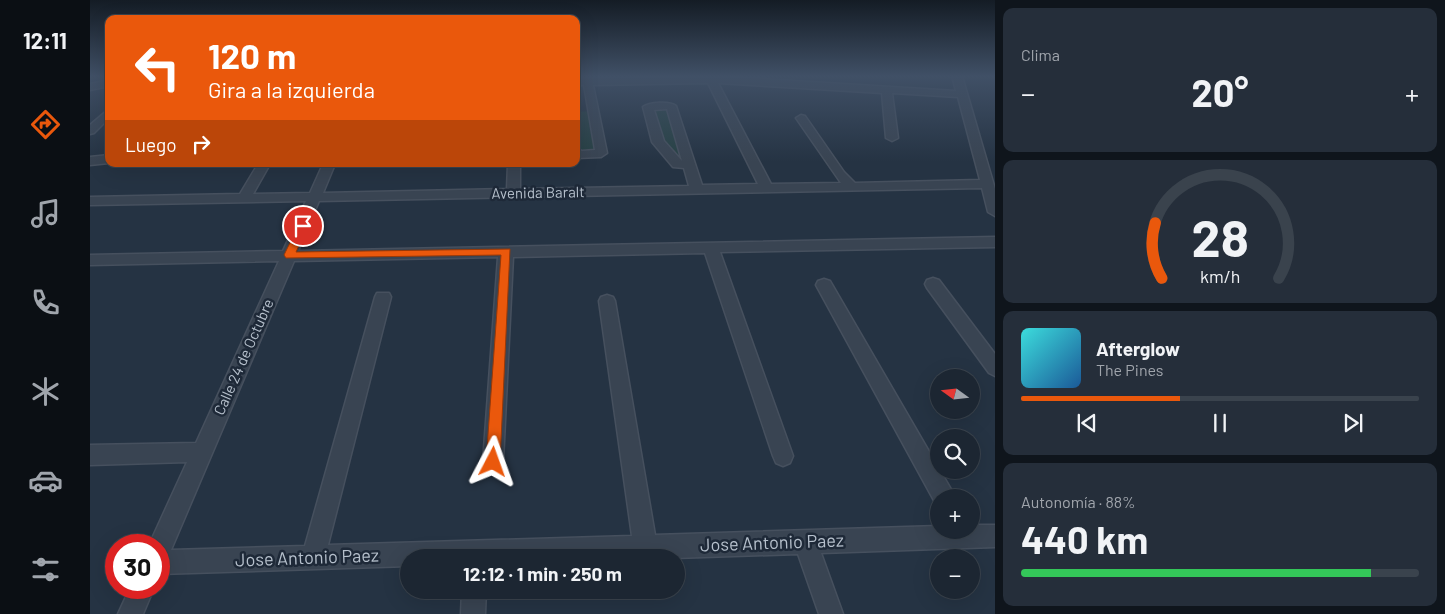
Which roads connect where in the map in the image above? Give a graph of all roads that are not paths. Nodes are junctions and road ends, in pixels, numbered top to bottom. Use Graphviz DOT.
graph roads {
  1 [pos="587,105"];
  2 [pos="724,105"];
  3 [pos="889,105"];
  4 [pos="964,105"];
  5 [pos="105,115"];
  6 [pos="90,118"];
  7 [pos="801,118"];
  8 [pos="90,131"];
  9 [pos="892,138"];
  10 [pos="580,155"];
  11 [pos="105,159"];
  12 [pos="90,160"];
  13 [pos="690,165"];
  14 [pos="262,167"];
  15 [pos="328,167"];
  16 [pos="514,167"];
  17 [pos="986,184"];
  18 [pos="852,188"];
  19 [pos="768,189"];
  20 [pos="697,190"];
  21 [pos="513,194"];
  22 [pos="316,198"];
  23 [pos="244,199"];
  24 [pos="90,201"];
  25 [pos="995,212"];
  26 [pos="995,242"];
  27 [pos="711,248"];
  28 [pos="506,252"];
  29 [pos="290,255"];
  30 [pos="90,260"];
  31 [pos="824,284"];
  32 [pos="933,284"];
  33 [pos="383,297"];
  34 [pos="607,301"];
  35 [pos="995,368"];
  36 [pos="202,452"];
  37 [pos="90,455"];
  38 [pos="784,456"];
  39 [pos="493,462"];
  40 [pos="940,489"];
  41 [pos="166,534"];
  42 [pos="980,535"];
  43 [pos="930,536"];
  44 [pos="995,536"];
  45 [pos="806,542"];
  46 [pos="645,547"];
  47 [pos="602,549"];
  48 [pos="400,556"];
  49 [pos="313,557"];
  50 [pos="170,562"];
  51 [pos="137,599"];
  52 [pos="474,599"];
  53 [pos="130,614"];
  54 [pos="473,614"];
  55 [pos="831,614"];
  1 -- 10 [label="street"];
  2 -- 19 [label="street"];
  3 -- 9 [label="street"];
  4 -- 17 [label="street"];
  5 -- 6 [label="street"];
  5 -- 8 [label="street"];
  7 -- 18 [label="street"];
  11 -- 12 [label="street"];
  13 -- 13 [label="street"];
  13 -- 20 [label="street"];
  14 -- 23 [label="street"];
  15 -- 22 [label="street, Calle 24 de Octubre"];
  16 -- 21 [label="street"];
  17 -- 18 [label="street, Avenida Baralt"];
  17 -- 25 [label="street"];
  18 -- 19 [label="street, Avenida Baralt"];
  19 -- 20 [label="street, Avenida Baralt"];
  20 -- 21 [label="street, Avenida Baralt"];
  21 -- 22 [label="street, Avenida Baralt"];
  22 -- 23 [label="street, Avenida Baralt"];
  22 -- 29 [label="street, Calle 24 de Octubre"];
  23 -- 24 [label="street, Avenida Baralt"];
  26 -- 27 [label="street"];
  27 -- 28 [label="street"];
  27 -- 38 [label="street"];
  28 -- 29 [label="street"];
  28 -- 39 [label="street"];
  29 -- 30 [label="street"];
  29 -- 36 [label="street, Calle 24 de Octubre"];
  31 -- 40 [label="street"];
  32 -- 35 [label="street"];
  33 -- 49 [label="street"];
  34 -- 46 [label="street"];
  36 -- 37 [label="street"];
  36 -- 41 [label="street, Calle 24 de Octubre"];
  42 -- 44 [label="street, Jose Antonio Paez"];
  43 -- 45 [label="street, Jose Antonio Paez"];
  45 -- 46 [label="street, Jose Antonio Paez"];
  45 -- 55 [label="street"];
  46 -- 47 [label="street, Jose Antonio Paez"];
  48 -- 49 [label="street, Jose Antonio Paez"];
  49 -- 50 [label="street, Jose Antonio Paez"];
  51 -- 53 [label="street"];
  52 -- 54 [label="street"];
}
